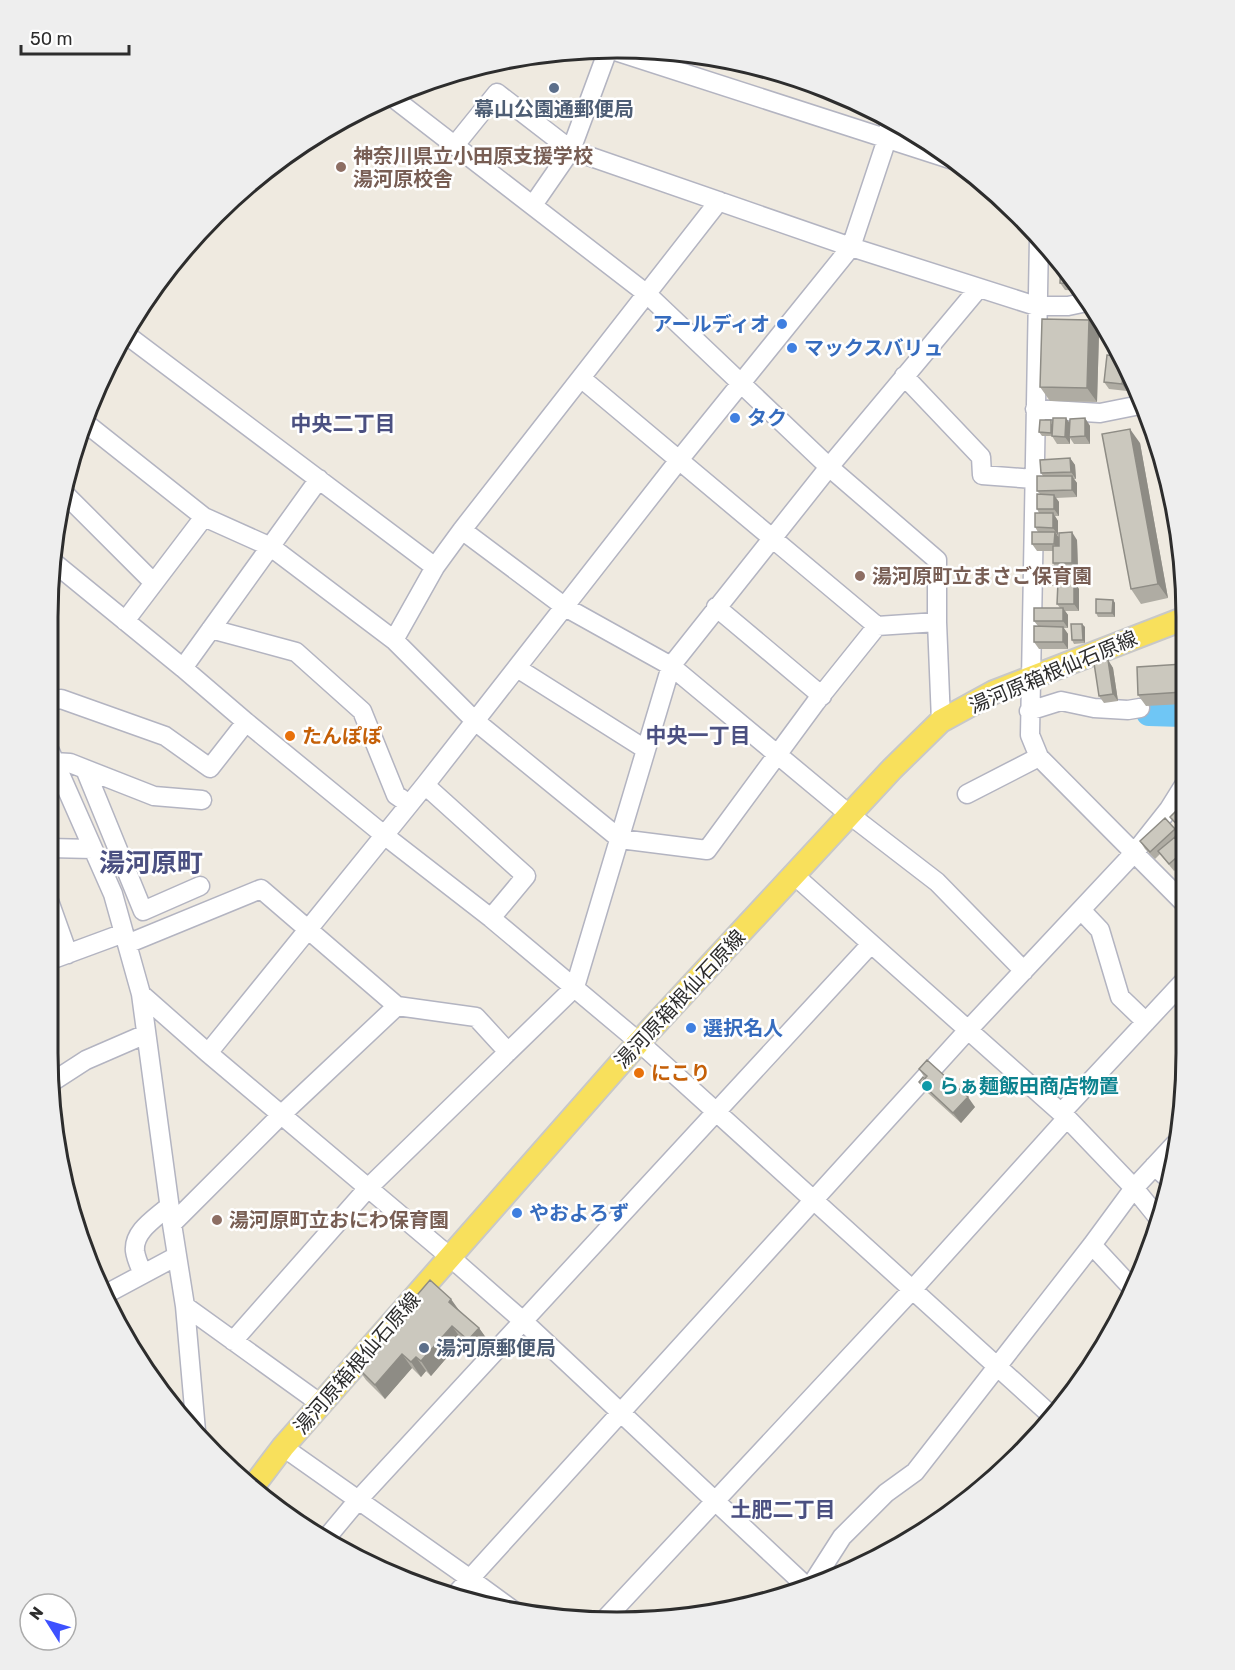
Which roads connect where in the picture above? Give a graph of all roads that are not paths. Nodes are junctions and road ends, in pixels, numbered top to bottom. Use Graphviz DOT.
graph roads {
  1 [pos="607,59"];
  2 [pos="638,59"];
  3 [pos="400,103"];
  4 [pos="889,129"];
  5 [pos="887,140"];
  6 [pos="455,145"];
  7 [pos="572,150"];
  8 [pos="927,152"];
  9 [pos="719,201"];
  10 [pos="533,205"];
  11 [pos="851,247"];
  12 [pos="1038,250"];
  13 [pos="978,289"];
  14 [pos="647,294"];
  15 [pos="1080,304"];
  16 [pos="1036,306"];
  17 [pos="132,339"];
  18 [pos="904,376"];
  19 [pos="581,378"];
  20 [pos="742,383"];
  21 [pos="1135,406"];
  22 [pos="1035,409"];
  23 [pos="92,428"];
  24 [pos="679,460"];
  25 [pos="829,466"];
  26 [pos="1034,478"];
  27 [pos="319,479"];
  28 [pos="71,500"];
  29 [pos="204,517"];
  30 [pos="462,530"];
  31 [pos="772,538"];
  32 [pos="271,547"];
  33 [pos="435,567"];
  34 [pos="61,568"];
  35 [pos="154,583"];
  36 [pos="565,607"];
  37 [pos="716,607"];
  38 [pos="125,621"];
  39 [pos="937,622"];
  40 [pos="1176,622"];
  41 [pos="877,626"];
  42 [pos="211,629"];
  43 [pos="394,640"];
  44 [pos="671,666"];
  45 [pos="183,668"];
  46 [pos="517,668"];
  47 [pos="1032,678"];
  48 [pos="822,696"];
  49 [pos="58,700"];
  50 [pos="1140,708"];
  51 [pos="1029,711"];
  52 [pos="474,720"];
  53 [pos="941,721"];
  54 [pos="246,722"];
  55 [pos="645,749"];
  56 [pos="778,754"];
  57 [pos="58,758"];
  58 [pos="1039,758"];
  59 [pos="58,769"];
  60 [pos="84,769"];
  61 [pos="425,785"];
  62 [pos="967,794"];
  63 [pos="1176,798"];
  64 [pos="202,800"];
  65 [pos="409,804"];
  66 [pos="850,814"];
  67 [pos="384,835"];
  68 [pos="620,839"];
  69 [pos="58,848"];
  70 [pos="93,849"];
  71 [pos="1134,852"];
  72 [pos="794,875"];
  73 [pos="200,886"];
  74 [pos="1176,895"];
  75 [pos="1081,910"];
  76 [pos="491,918"];
  77 [pos="58,926"];
  78 [pos="308,930"];
  79 [pos="125,939"];
  80 [pos="871,944"];
  81 [pos="68,954"];
  82 [pos="58,958"];
  83 [pos="1024,971"];
  84 [pos="575,987"];
  85 [pos="1176,990"];
  86 [pos="141,994"];
  87 [pos="397,1006"];
  88 [pos="1146,1022"];
  89 [pos="968,1030"];
  90 [pos="146,1034"];
  91 [pos="639,1042"];
  92 [pos="208,1053"];
  93 [pos="508,1053"];
  94 [pos="59,1077"];
  95 [pos="717,1111"];
  96 [pos="281,1114"];
  97 [pos="1064,1116"];
  98 [pos="1161,1172"];
  99 [pos="368,1188"];
  100 [pos="1134,1188"];
  101 [pos="814,1200"];
  102 [pos="1153,1211"];
  103 [pos="170,1215"];
  104 [pos="1092,1245"];
  105 [pos="177,1256"];
  106 [pos="450,1257"];
  107 [pos="143,1274"];
  108 [pos="1127,1282"];
  109 [pos="912,1290"];
  110 [pos="112,1291"];
  111 [pos="185,1306"];
  112 [pos="523,1322"];
  113 [pos="233,1341"];
  114 [pos="996,1367"];
  115 [pos="321,1404"];
  116 [pos="1046,1412"];
  117 [pos="621,1413"];
  118 [pos="195,1418"];
  119 [pos="283,1447"];
  120 [pos="258,1480"];
  121 [pos="358,1500"];
  122 [pos="715,1502"];
  123 [pos="331,1532"];
  124 [pos="817,1574"];
  125 [pos="469,1578"];
  126 [pos="802,1580"];
  127 [pos="461,1588"];
  128 [pos="496,1598"];
  129 [pos="612,1612"];
  1 -- 7 [label="street"];
  2 -- 5 [label="street"];
  3 -- 6 [label="street"];
  4 -- 5 [label="street"];
  5 -- 8 [label="street"];
  5 -- 11 [label="street"];
  6 -- 7 [label="street"];
  6 -- 10 [label="street"];
  7 -- 9 [label="street"];
  7 -- 10 [label="street"];
  9 -- 11 [label="street"];
  9 -- 14 [label="street"];
  10 -- 14 [label="street"];
  11 -- 13 [label="street"];
  11 -- 20 [label="street"];
  12 -- 16 [label="street"];
  13 -- 16 [label="street"];
  13 -- 18 [label="street"];
  14 -- 19 [label="street"];
  14 -- 20 [label="street"];
  15 -- 16 [label="street"];
  16 -- 22 [label="street"];
  17 -- 27 [label="street"];
  18 -- 25 [label="street"];
  18 -- 26 [label="street"];
  19 -- 24 [label="street"];
  19 -- 30 [label="street"];
  20 -- 24 [label="street"];
  20 -- 25 [label="street"];
  21 -- 22 [label="street"];
  22 -- 26 [label="street"];
  23 -- 29 [label="street"];
  24 -- 31 [label="street"];
  24 -- 36 [label="street"];
  25 -- 31 [label="street"];
  25 -- 39 [label="street"];
  26 -- 47 [label="street"];
  27 -- 32 [label="street"];
  27 -- 33 [label="street"];
  28 -- 35 [label="street"];
  29 -- 32 [label="street"];
  29 -- 35 [label="street"];
  30 -- 33 [label="street"];
  30 -- 36 [label="street"];
  31 -- 37 [label="street"];
  31 -- 41 [label="street"];
  32 -- 42 [label="street"];
  32 -- 43 [label="street"];
  33 -- 43 [label="street"];
  34 -- 38 [label="street"];
  35 -- 38 [label="street"];
  36 -- 44 [label="street"];
  36 -- 46 [label="street"];
  37 -- 44 [label="street"];
  37 -- 48 [label="street"];
  38 -- 45 [label="street"];
  39 -- 41 [label="street"];
  39 -- 53 [label="street"];
  40 -- 47 [label="main road, 湯河原箱根仙石原線"];
  41 -- 48 [label="street"];
  42 -- 45 [label="street"];
  42 -- 65 [label="street"];
  43 -- 52 [label="street"];
  44 -- 55 [label="street"];
  44 -- 56 [label="street"];
  45 -- 54 [label="street"];
  46 -- 52 [label="street"];
  46 -- 55 [label="street"];
  47 -- 51 [label="street"];
  47 -- 53 [label="main road, 湯河原箱根仙石原線"];
  48 -- 56 [label="street"];
  49 -- 54 [label="street"];
  50 -- 51 [label="street"];
  51 -- 58 [label="street"];
  52 -- 61 [label="street"];
  52 -- 68 [label="street"];
  53 -- 66 [label="main road, 湯河原箱根仙石原線"];
  54 -- 67 [label="street"];
  55 -- 68 [label="street"];
  56 -- 66 [label="street"];
  56 -- 68 [label="street"];
  57 -- 60 [label="street"];
  58 -- 62 [label="street"];
  58 -- 71 [label="street"];
  59 -- 70 [label="street"];
  60 -- 64 [label="street"];
  60 -- 73 [label="street"];
  61 -- 65 [label="street"];
  61 -- 76 [label="street"];
  63 -- 71 [label="street"];
  65 -- 67 [label="street"];
  66 -- 72 [label="main road, 湯河原箱根仙石原線"];
  66 -- 83 [label="street"];
  67 -- 76 [label="street"];
  67 -- 78 [label="street"];
  68 -- 84 [label="street"];
  69 -- 70 [label="street"];
  70 -- 79 [label="street"];
  71 -- 74 [label="street"];
  71 -- 75 [label="street"];
  72 -- 80 [label="street"];
  72 -- 91 [label="main road, 湯河原箱根仙石原線"];
  75 -- 83 [label="street"];
  75 -- 88 [label="street"];
  76 -- 84 [label="street"];
  77 -- 81 [label="street"];
  78 -- 79 [label="street"];
  78 -- 87 [label="street"];
  78 -- 92 [label="street"];
  79 -- 81 [label="street"];
  79 -- 86 [label="street"];
  80 -- 89 [label="street"];
  80 -- 95 [label="street"];
  81 -- 82 [label="street"];
  83 -- 89 [label="street"];
  84 -- 91 [label="street"];
  84 -- 93 [label="street"];
  85 -- 88 [label="street"];
  86 -- 90 [label="street"];
  86 -- 92 [label="street"];
  87 -- 93 [label="street"];
  87 -- 96 [label="street"];
  88 -- 97 [label="street"];
  89 -- 97 [label="street"];
  89 -- 101 [label="street"];
  90 -- 94 [label="street"];
  90 -- 103 [label="street"];
  91 -- 95 [label="street"];
  91 -- 106 [label="main road, 湯河原箱根仙石原線"];
  92 -- 96 [label="street"];
  93 -- 99 [label="street"];
  95 -- 101 [label="street"];
  95 -- 112 [label="street"];
  96 -- 99 [label="street"];
  96 -- 103 [label="street"];
  97 -- 100 [label="street"];
  97 -- 109 [label="street"];
  98 -- 100 [label="street"];
  99 -- 106 [label="street"];
  99 -- 113 [label="street"];
  100 -- 102 [label="street"];
  100 -- 104 [label="street"];
  101 -- 109 [label="street"];
  101 -- 117 [label="street"];
  103 -- 105 [label="street"];
  103 -- 107 [label="street"];
  104 -- 108 [label="street"];
  104 -- 114 [label="street"];
  105 -- 107 [label="street"];
  105 -- 111 [label="street"];
  106 -- 112 [label="street"];
  106 -- 115 [label="main road, 湯河原箱根仙石原線"];
  107 -- 110 [label="street"];
  109 -- 114 [label="street"];
  109 -- 122 [label="street"];
  111 -- 113 [label="street"];
  111 -- 118 [label="street"];
  112 -- 117 [label="street"];
  112 -- 121 [label="street"];
  113 -- 115 [label="street"];
  114 -- 116 [label="street"];
  114 -- 124 [label="street"];
  115 -- 119 [label="main road, 湯河原箱根仙石原線"];
  117 -- 122 [label="street"];
  117 -- 125 [label="street"];
  119 -- 120 [label="main road, 湯河原箱根仙石原線"];
  119 -- 121 [label="street"];
  121 -- 123 [label="street"];
  121 -- 125 [label="street"];
  122 -- 126 [label="street"];
  122 -- 129 [label="street"];
  125 -- 127 [label="street"];
  125 -- 128 [label="street"];
}
